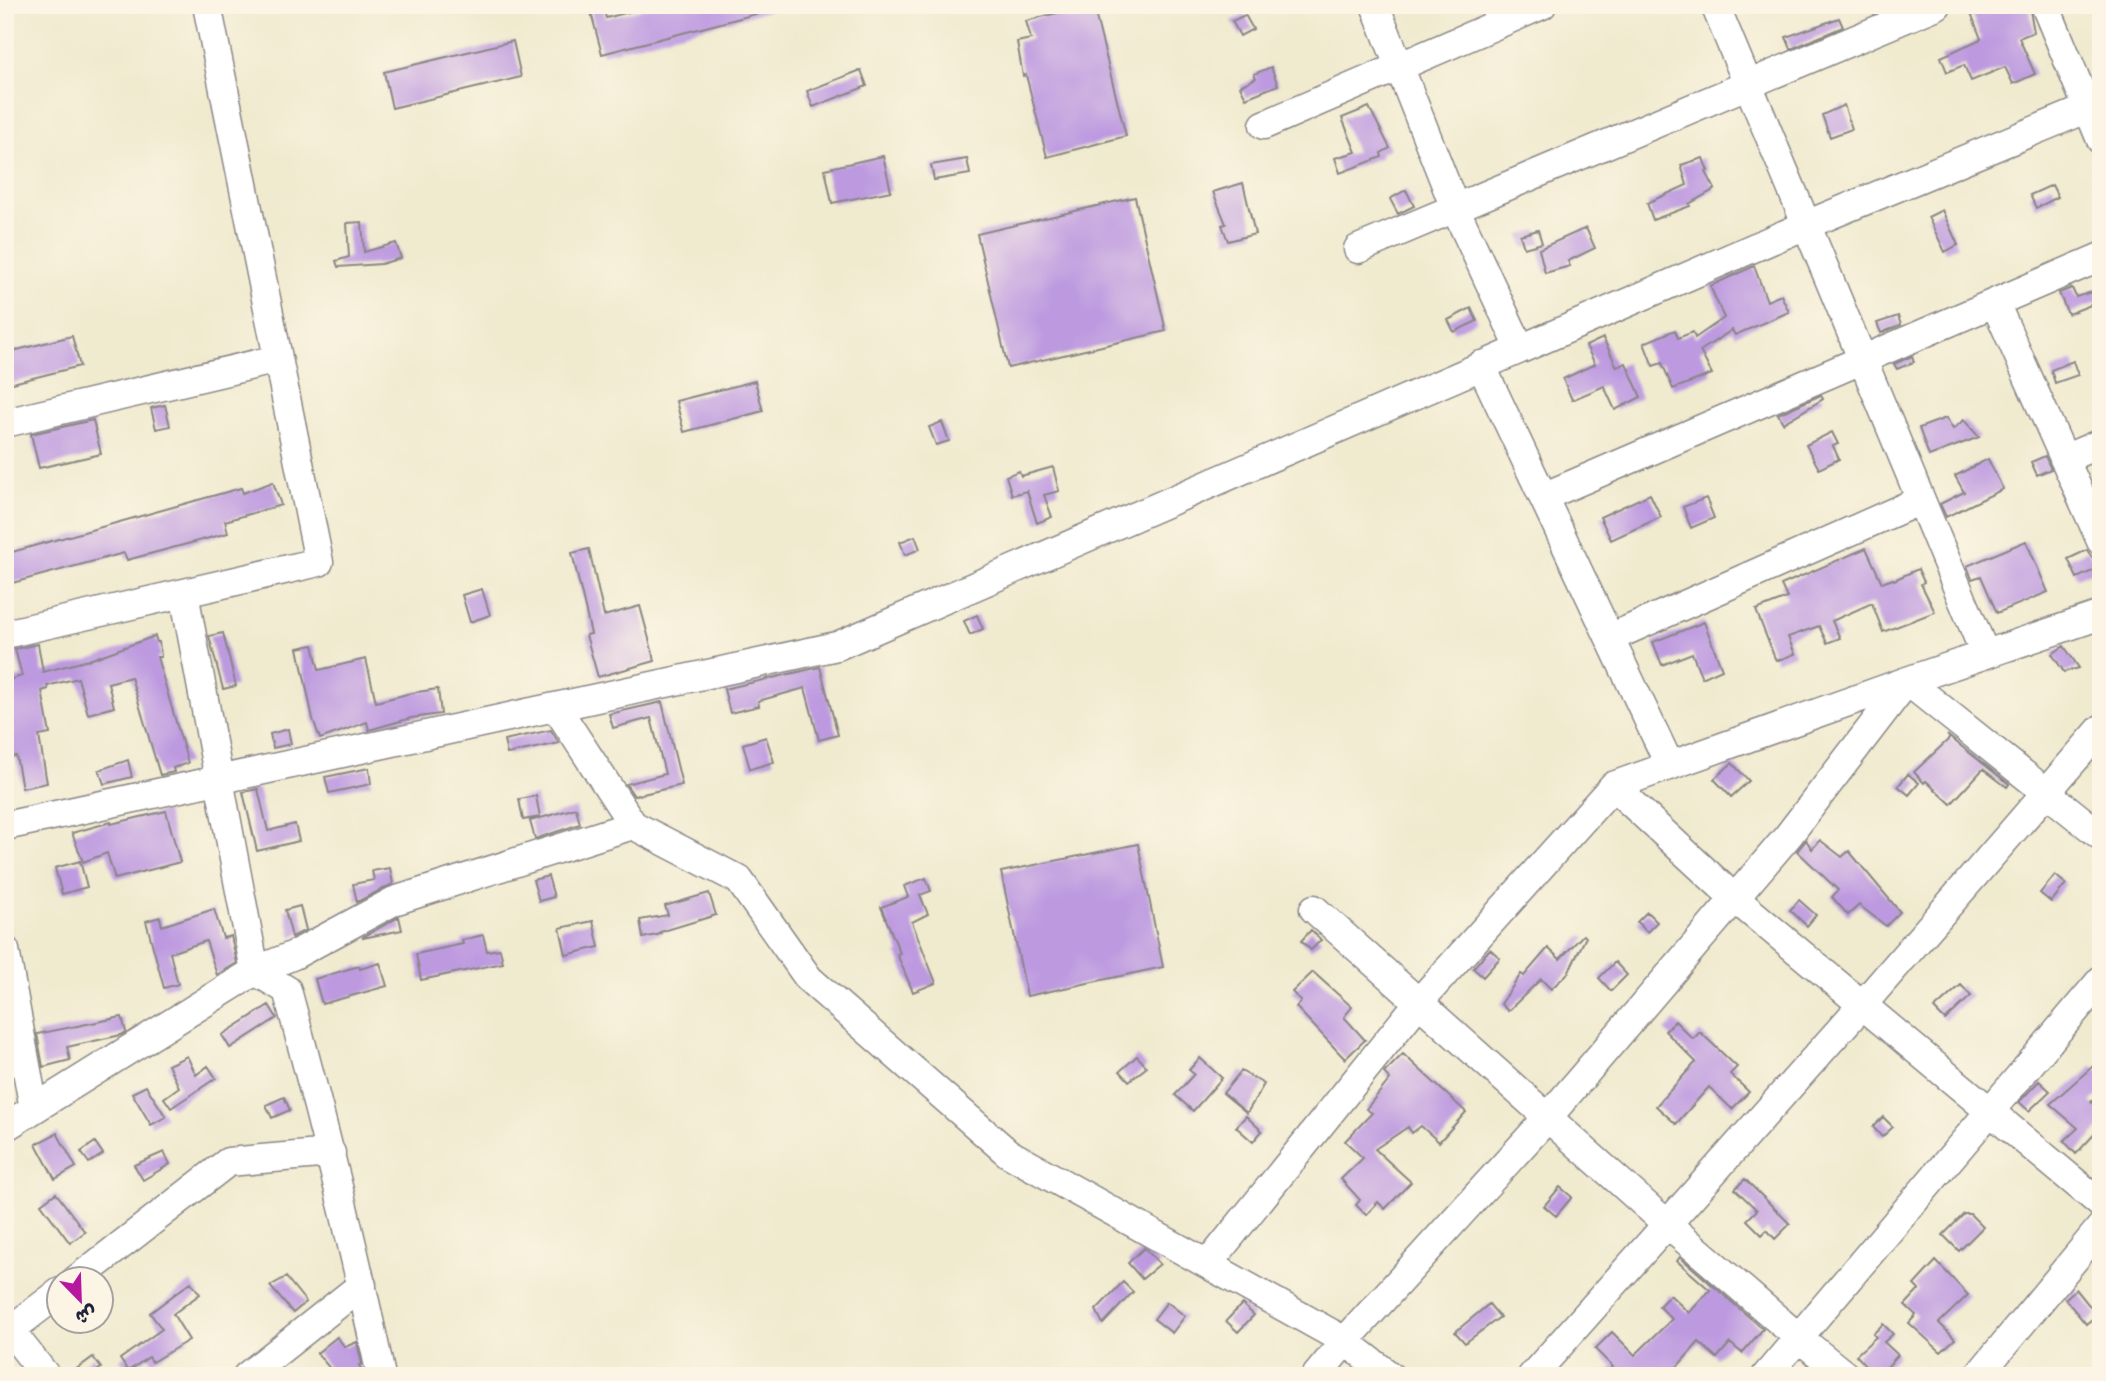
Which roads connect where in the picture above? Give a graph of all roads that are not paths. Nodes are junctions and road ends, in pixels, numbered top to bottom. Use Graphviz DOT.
graph roads {
  1 [pos="207,5"];
  2 [pos="1375,5"];
  3 [pos="1542,5"];
  4 [pos="1715,5"];
  5 [pos="1937,5"];
  6 [pos="2045,5"];
  7 [pos="1399,67"];
  8 [pos="1748,85"];
  9 [pos="2094,106"];
  10 [pos="1264,125"];
  11 [pos="2101,140"];
  12 [pos="1455,208"];
  13 [pos="1806,225"];
  14 [pos="1358,249"];
  15 [pos="2101,257"];
  16 [pos="1995,303"];
  17 [pos="1520,348"];
  18 [pos="278,359"];
  19 [pos="1862,360"];
  20 [pos="1481,365"];
  21 [pos="5,423"];
  22 [pos="2101,443"];
  23 [pos="2064,459"];
  24 [pos="1543,497"];
  25 [pos="1921,500"];
  26 [pos="2101,541"];
  27 [pos="184,593"];
  28 [pos="2101,615"];
  29 [pos="5,634"];
  30 [pos="1610,638"];
  31 [pos="1985,654"];
  32 [pos="1908,681"];
  33 [pos="556,707"];
  34 [pos="2101,729"];
  35 [pos="1670,766"];
  36 [pos="219,780"];
  37 [pos="1614,786"];
  38 [pos="2046,792"];
  39 [pos="633,825"];
  40 [pos="5,826"];
  41 [pos="2101,836"];
  42 [pos="1733,897"];
  43 [pos="1314,909"];
  44 [pos="5,950"];
  45 [pos="255,971"];
  46 [pos="2101,980"];
  47 [pos="1419,1002"];
  48 [pos="1863,1004"];
  49 [pos="34,1109"];
  50 [pos="1990,1111"];
  51 [pos="1549,1116"];
  52 [pos="5,1127"];
  53 [pos="331,1153"];
  54 [pos="2101,1204"];
  55 [pos="1667,1224"];
  56 [pos="2101,1227"];
  57 [pos="1208,1264"];
  58 [pos="93,1266"];
  59 [pos="362,1286"];
  60 [pos="46,1302"];
  61 [pos="7,1329"];
  62 [pos="1798,1338"];
  63 [pos="1345,1340"];
  64 [pos="46,1376"];
  65 [pos="247,1376"];
  66 [pos="381,1376"];
  67 [pos="1316,1376"];
  68 [pos="1390,1376"];
  69 [pos="1532,1376"];
  70 [pos="1766,1376"];
  71 [pos="1846,1376"];
  72 [pos="1978,1376"];
  1 -- 18 [label="street"];
  2 -- 7 [label="street"];
  3 -- 7 [label="street"];
  4 -- 8 [label="street"];
  5 -- 8 [label="street"];
  6 -- 9 [label="street"];
  7 -- 10 [label="street"];
  7 -- 12 [label="street"];
  8 -- 12 [label="street"];
  8 -- 13 [label="street"];
  9 -- 11 [label="street"];
  9 -- 13 [label="street"];
  12 -- 14 [label="street"];
  12 -- 17 [label="street"];
  13 -- 17 [label="street"];
  13 -- 19 [label="street"];
  15 -- 16 [label="street"];
  16 -- 19 [label="street"];
  16 -- 23 [label="street"];
  17 -- 20 [label="street"];
  18 -- 21 [label="street"];
  18 -- 27 [label="street"];
  19 -- 24 [label="street"];
  19 -- 25 [label="street"];
  20 -- 24 [label="street"];
  20 -- 33 [label="street"];
  22 -- 23 [label="street"];
  23 -- 26 [label="street"];
  24 -- 30 [label="street"];
  25 -- 30 [label="street"];
  25 -- 31 [label="street"];
  27 -- 29 [label="street"];
  27 -- 36 [label="street"];
  28 -- 31 [label="street"];
  30 -- 35 [label="street"];
  31 -- 32 [label="street"];
  32 -- 35 [label="street"];
  32 -- 38 [label="street"];
  32 -- 42 [label="street"];
  33 -- 36 [label="street"];
  33 -- 39 [label="street"];
  34 -- 38 [label="street"];
  35 -- 37 [label="street"];
  36 -- 40 [label="street"];
  36 -- 45 [label="street"];
  37 -- 42 [label="street"];
  37 -- 47 [label="street"];
  38 -- 41 [label="street"];
  38 -- 48 [label="street"];
  39 -- 45 [label="street"];
  39 -- 57 [label="street"];
  42 -- 48 [label="street"];
  42 -- 51 [label="street"];
  43 -- 47 [label="street"];
  44 -- 49 [label="street"];
  45 -- 49 [label="street"];
  45 -- 53 [label="street"];
  46 -- 50 [label="street"];
  47 -- 51 [label="street"];
  47 -- 57 [label="street"];
  48 -- 50 [label="street"];
  48 -- 55 [label="street"];
  49 -- 52 [label="street"];
  50 -- 54 [label="street"];
  50 -- 62 [label="street"];
  51 -- 55 [label="street"];
  51 -- 63 [label="street"];
  53 -- 58 [label="street"];
  53 -- 59 [label="street"];
  55 -- 62 [label="street"];
  55 -- 69 [label="street"];
  56 -- 72 [label="street"];
  57 -- 63 [label="street"];
  59 -- 65 [label="street"];
  59 -- 66 [label="street"];
  60 -- 61 [label="street"];
  61 -- 64 [label="street"];
  62 -- 70 [label="street"];
  62 -- 71 [label="street"];
  63 -- 67 [label="street"];
  63 -- 68 [label="street"];
}
